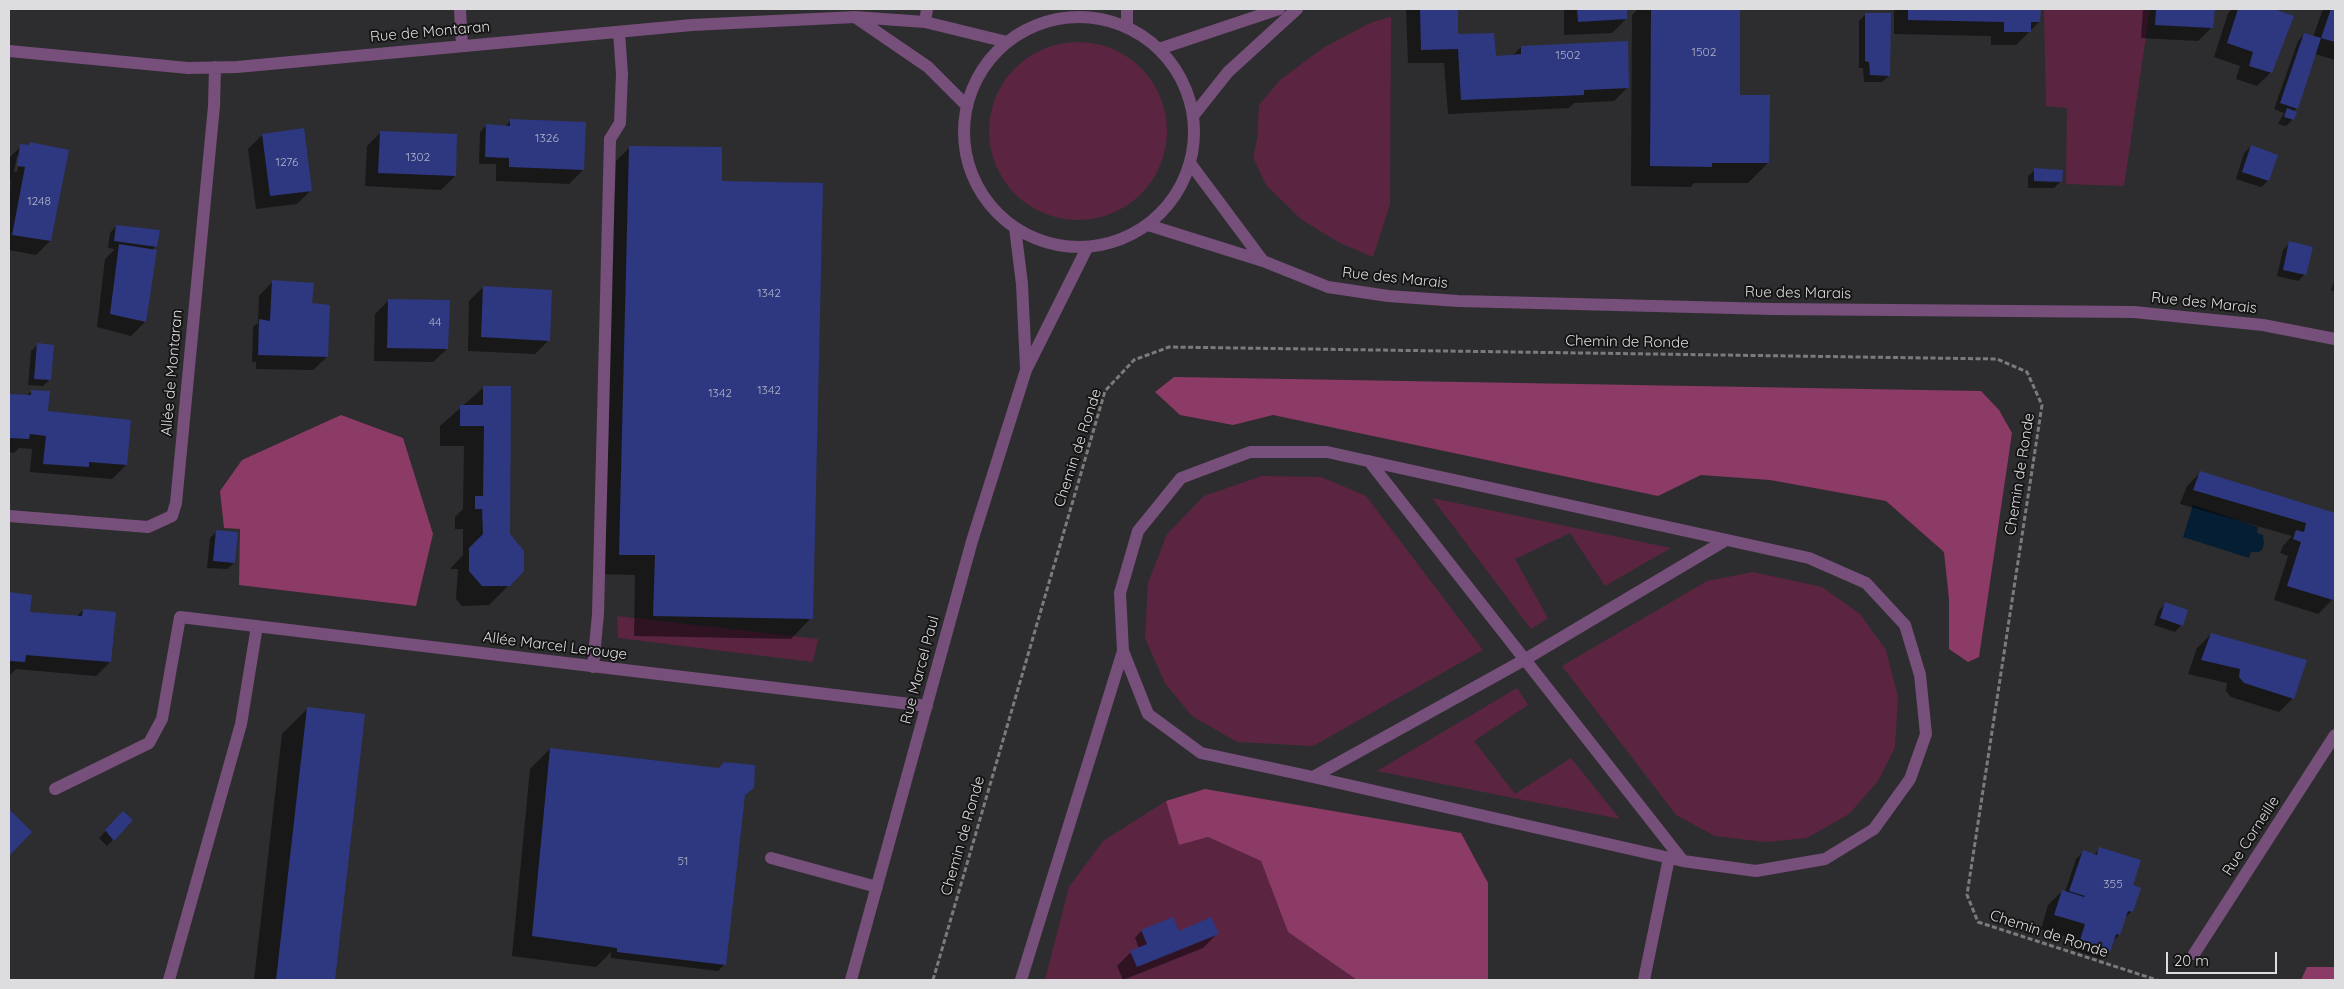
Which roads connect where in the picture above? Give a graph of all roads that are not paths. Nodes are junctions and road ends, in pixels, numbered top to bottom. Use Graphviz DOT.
graph roads {
  1 [pos="460,9"];
  2 [pos="927,9"];
  3 [pos="1053,9"];
  4 [pos="1127,9"];
  5 [pos="1279,9"];
  6 [pos="1298,9"];
  7 [pos="855,17"];
  8 [pos="924,22"];
  9 [pos="1044,22"];
  10 [pos="1127,27"];
  11 [pos="619,32"];
  12 [pos="1007,42"];
  13 [pos="462,46"];
  14 [pos="1159,50"];
  15 [pos="9,51"];
  16 [pos="216,67"];
  17 [pos="966,105"];
  18 [pos="1193,116"];
  19 [pos="1190,163"];
  20 [pos="1148,225"];
  21 [pos="1015,228"];
  22 [pos="1087,248"];
  23 [pos="1264,261"];
  24 [pos="2335,339"];
  25 [pos="1026,370"];
  26 [pos="1369,461"];
  27 [pos="9,516"];
  28 [pos="1726,540"];
  29 [pos="257,626"];
  30 [pos="1123,651"];
  31 [pos="1524,660"];
  32 [pos="594,667"];
  33 [pos="927,706"];
  34 [pos="2335,735"];
  35 [pos="1312,777"];
  36 [pos="55,788"];
  37 [pos="772,858"];
  38 [pos="1668,858"];
  39 [pos="1683,861"];
  40 [pos="877,887"];
  41 [pos="2194,954"];
  42 [pos="169,980"];
  43 [pos="851,980"];
  44 [pos="1020,980"];
  45 [pos="1644,980"];
  1 -- 13 [label="street"];
  2 -- 8 [label="street"];
  3 -- 9 [label="street"];
  4 -- 10 [label="street"];
  5 -- 14 [label="street"];
  6 -- 18 [label="street"];
  7 -- 8 [label="street, Rue de Montaran"];
  7 -- 11 [label="street, Rue de Montaran"];
  7 -- 17 [label="street"];
  8 -- 12 [label="street, Rue de Montaran"];
  9 -- 10 [label="street"];
  9 -- 12 [label="street"];
  10 -- 14 [label="street"];
  11 -- 13 [label="street, Rue de Montaran"];
  11 -- 32 [label="street"];
  12 -- 17 [label="street"];
  13 -- 16 [label="street, Rue de Montaran"];
  14 -- 18 [label="street"];
  15 -- 16 [label="street, Rue de Montaran"];
  16 -- 27 [label="street, Allée de Montaran"];
  17 -- 21 [label="street"];
  18 -- 19 [label="street"];
  19 -- 20 [label="street"];
  19 -- 23 [label="street"];
  20 -- 22 [label="street"];
  20 -- 23 [label="street, Rue des Marais"];
  21 -- 22 [label="street"];
  21 -- 25 [label="street, Rue Marcel Paul"];
  22 -- 25 [label="street, Rue Marcel Paul"];
  23 -- 24 [label="street, Rue des Marais"];
  25 -- 33 [label="street, Rue Marcel Paul"];
  26 -- 28 [label="street"];
  26 -- 30 [label="street"];
  26 -- 31 [label="street"];
  28 -- 31 [label="street"];
  28 -- 39 [label="street"];
  29 -- 32 [label="street, Allée Marcel Lerouge"];
  29 -- 36 [label="street, Allée Marcel Lerouge"];
  29 -- 42 [label="street"];
  30 -- 35 [label="street"];
  30 -- 44 [label="street"];
  31 -- 35 [label="street"];
  31 -- 39 [label="street"];
  32 -- 33 [label="street, Allée Marcel Lerouge"];
  33 -- 40 [label="street, Rue Marcel Paul"];
  34 -- 41 [label="street, Rue Corneille"];
  35 -- 38 [label="street"];
  37 -- 40 [label="street"];
  38 -- 39 [label="street"];
  38 -- 45 [label="street"];
  40 -- 43 [label="street, Rue Marcel Paul"];
}
